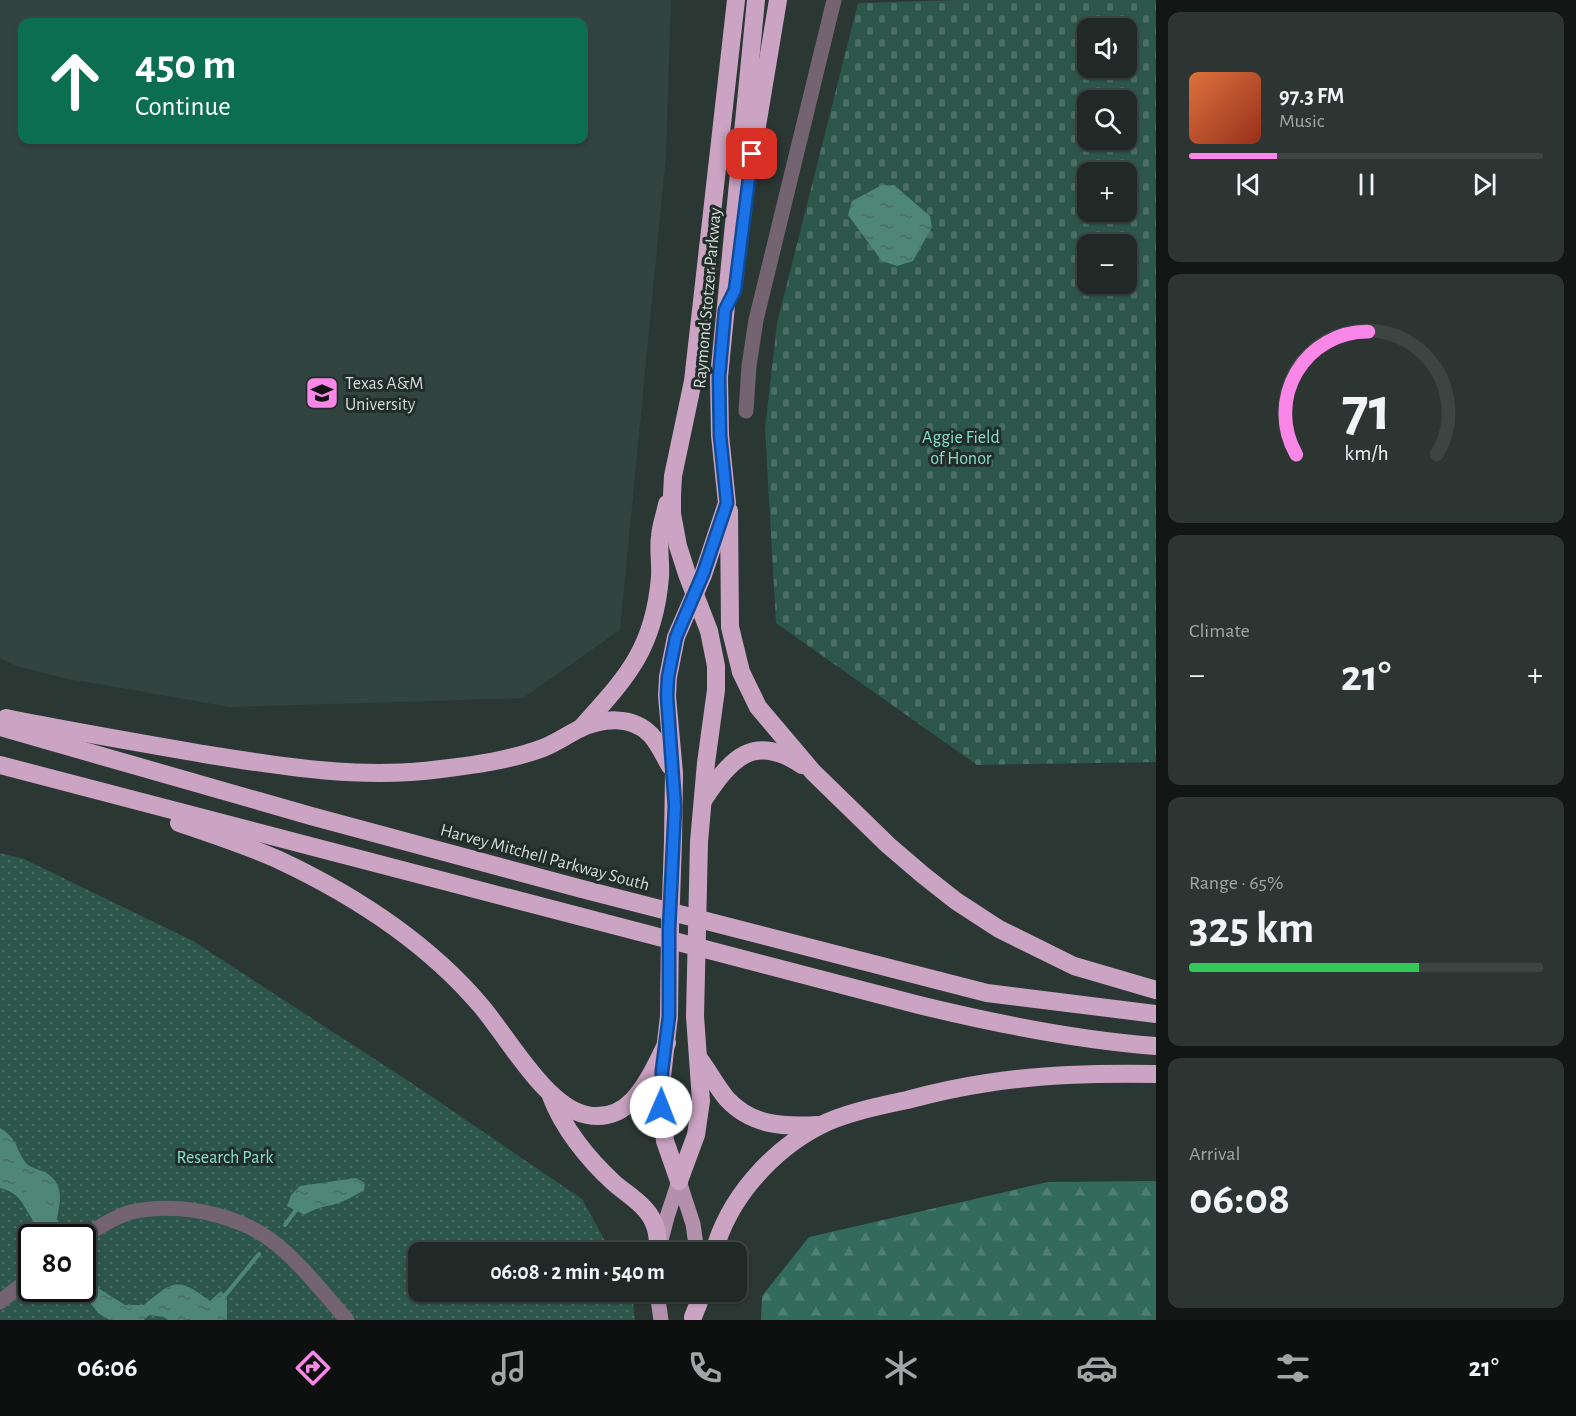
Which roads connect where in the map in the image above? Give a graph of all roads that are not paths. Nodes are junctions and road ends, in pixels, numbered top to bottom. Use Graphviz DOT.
graph roads {
  1 [pos="736,0"];
  2 [pos="756,0"];
  3 [pos="777,0"];
  4 [pos="834,0"];
  5 [pos="725,310"];
  6 [pos="746,411"];
  7 [pos="673,476"];
  8 [pos="727,503"];
  9 [pos="694,594"];
  10 [pos="0,716"];
  11 [pos="0,728"];
  12 [pos="580,729"];
  13 [pos="0,765"];
  14 [pos="23,772"];
  15 [pos="813,772"];
  16 [pos="674,773"];
  17 [pos="702,802"];
  18 [pos="1156,990"];
  19 [pos="1156,1014"];
  20 [pos="667,1042"];
  21 [pos="1156,1046"];
  22 [pos="698,1057"];
  23 [pos="1156,1074"];
  24 [pos="550,1094"];
  25 [pos="820,1125"];
  26 [pos="679,1181"];
  27 [pos="96,1230"];
  28 [pos="658,1242"];
  29 [pos="661,1242"];
  30 [pos="696,1242"];
  31 [pos="718,1242"];
  32 [pos="18,1287"];
  33 [pos="0,1302"];
  34 [pos="658,1302"];
  35 [pos="696,1302"];
  36 [pos="699,1302"];
  37 [pos="693,1319"];
  38 [pos="347,1320"];
  39 [pos="661,1320"];
  1 -- 7 [label="highway, Raymond Stotzer Parkway"];
  2 -- 5 [label="highway, Raymond Stotzer Parkway"];
  3 -- 5 [label="highway"];
  4 -- 6 [label="street"];
  5 -- 8 [label="highway, Raymond Stotzer Parkway"];
  7 -- 9 [label="highway, Raymond Stotzer Parkway"];
  7 -- 12 [label="highway"];
  8 -- 9 [label="highway, Raymond Stotzer Parkway"];
  8 -- 15 [label="highway"];
  9 -- 16 [label="highway, Raymond Stotzer Parkway"];
  9 -- 17 [label="highway, Raymond Stotzer Parkway"];
  10 -- 12 [label="highway"];
  11 -- 19 [label="highway, Harvey Mitchell Parkway South"];
  12 -- 16 [label="highway"];
  13 -- 14 [label="highway"];
  14 -- 21 [label="highway"];
  14 -- 24 [label="highway"];
  15 -- 17 [label="highway"];
  15 -- 18 [label="highway"];
  16 -- 20 [label="highway, Raymond Stotzer Parkway, bridge"];
  17 -- 22 [label="highway, Raymond Stotzer Parkway, bridge"];
  20 -- 24 [label="highway"];
  20 -- 26 [label="highway, Raymond Stotzer Parkway"];
  22 -- 25 [label="highway"];
  22 -- 26 [label="highway, Raymond Stotzer Parkway"];
  23 -- 25 [label="highway"];
  24 -- 28 [label="highway"];
  25 -- 31 [label="highway"];
  26 -- 29 [label="main road, Raymond Stotzer Parkway"];
  26 -- 30 [label="main road, Raymond Stotzer Parkway"];
  27 -- 38 [label="street"];
  32 -- 33 [label="street"];
  34 -- 39 [label="main road"];
  35 -- 37 [label="main road"];
  36 -- 37 [label="highway"];
}
